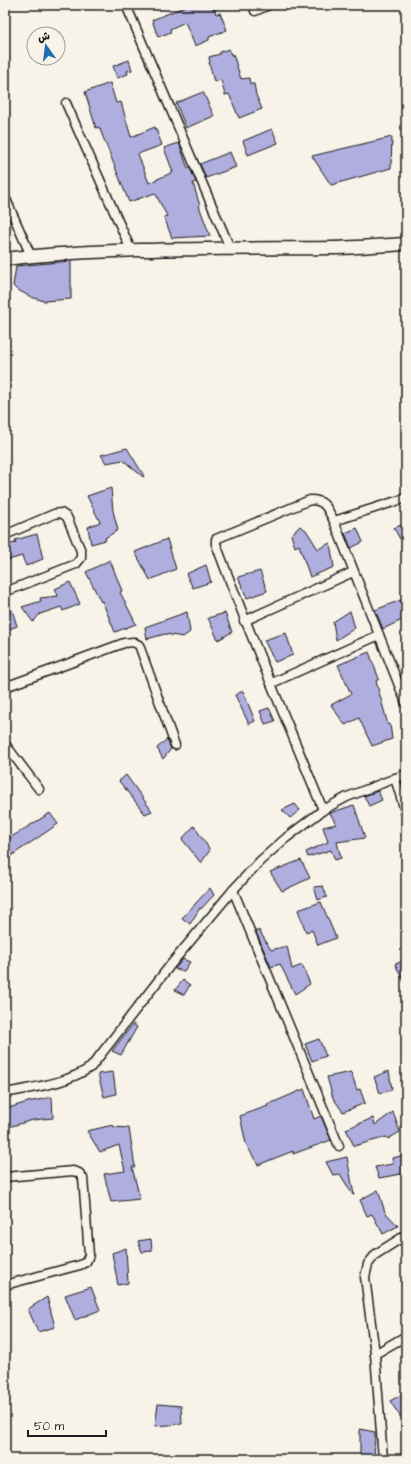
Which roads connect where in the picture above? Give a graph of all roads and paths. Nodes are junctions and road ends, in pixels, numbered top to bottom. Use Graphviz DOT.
graph roads {
  1 [pos="126,5"];
  2 [pos="269,5"];
  3 [pos="255,11"];
  4 [pos="66,103"];
  5 [pos="5,197"];
  6 [pos="406,244"];
  7 [pos="230,248"];
  8 [pos="131,250"];
  9 [pos="31,256"];
  10 [pos="5,259"];
  11 [pos="406,498"];
  12 [pos="334,521"];
  13 [pos="5,534"];
  14 [pos="354,572"];
  15 [pos="5,592"];
  16 [pos="244,621"];
  17 [pos="379,635"];
  18 [pos="272,683"];
  19 [pos="5,687"];
  20 [pos="406,703"];
  21 [pos="5,744"];
  22 [pos="175,745"];
  23 [pos="406,774"];
  24 [pos="395,778"];
  25 [pos="40,789"];
  26 [pos="323,810"];
  27 [pos="406,814"];
  28 [pos="233,890"];
  29 [pos="5,1093"];
  30 [pos="339,1146"];
  31 [pos="5,1177"];
  32 [pos="406,1234"];
  33 [pos="5,1285"];
  34 [pos="406,1336"];
  35 [pos="375,1354"];
  36 [pos="383,1459"];
  1 -- 7 [label="street"];
  2 -- 3 [label="street"];
  4 -- 8 [label="street"];
  5 -- 9 [label="street"];
  6 -- 7 [label="street"];
  7 -- 8 [label="street"];
  8 -- 9 [label="street"];
  9 -- 10 [label="street"];
  11 -- 12 [label="street"];
  12 -- 14 [label="street"];
  12 -- 16 [label="street"];
  13 -- 15 [label="street"];
  14 -- 16 [label="street"];
  14 -- 17 [label="street"];
  16 -- 18 [label="street"];
  17 -- 18 [label="street"];
  17 -- 20 [label="street"];
  18 -- 26 [label="street"];
  19 -- 22 [label="street"];
  21 -- 25 [label="street"];
  23 -- 24 [label="street"];
  24 -- 26 [label="street"];
  24 -- 27 [label="street"];
  26 -- 28 [label="street"];
  28 -- 29 [label="street"];
  28 -- 30 [label="street"];
  31 -- 33 [label="street"];
  32 -- 35 [label="street"];
  34 -- 35 [label="street"];
  35 -- 36 [label="street"];
}
